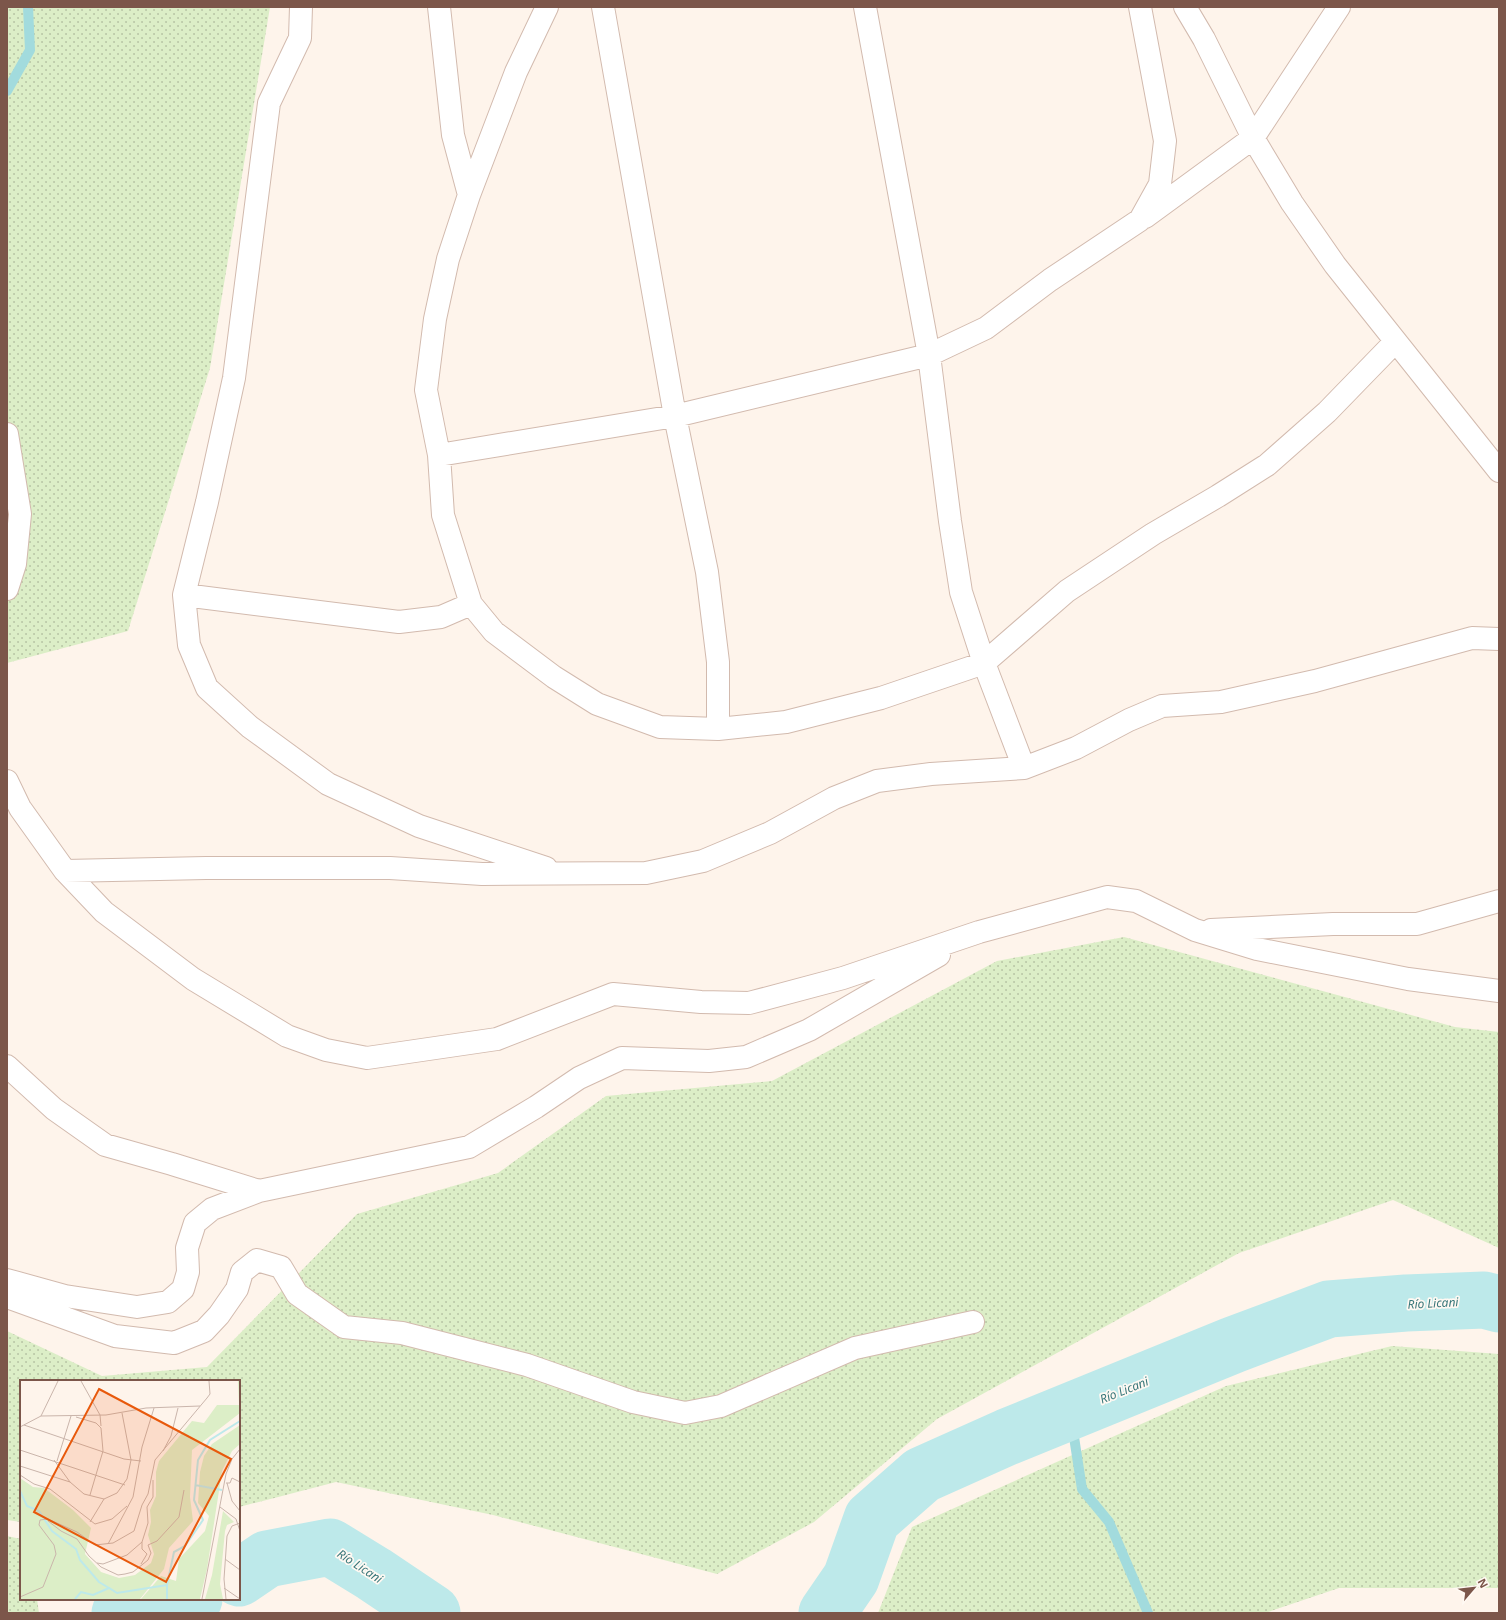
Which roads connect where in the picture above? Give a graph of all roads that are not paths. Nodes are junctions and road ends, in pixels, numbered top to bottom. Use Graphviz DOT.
graph roads {
  1 [pos="301,7"];
  2 [pos="439,7"];
  3 [pos="547,7"];
  4 [pos="603,7"];
  5 [pos="865,7"];
  6 [pos="1140,7"];
  7 [pos="1185,7"];
  8 [pos="1339,7"];
  9 [pos="1253,138"];
  10 [pos="469,195"];
  11 [pos="1140,220"];
  12 [pos="1395,342"];
  13 [pos="929,356"];
  14 [pos="675,416"];
  15 [pos="7,434"];
  16 [pos="440,455"];
  17 [pos="1499,471"];
  18 [pos="7,589"];
  19 [pos="184,595"];
  20 [pos="471,604"];
  21 [pos="1499,639"];
  22 [pos="984,663"];
  23 [pos="718,729"];
  24 [pos="1024,768"];
  25 [pos="7,781"];
  26 [pos="65,871"];
  27 [pos="564,873"];
  28 [pos="1499,901"];
  29 [pos="1195,930"];
  30 [pos="979,932"];
  31 [pos="1499,990"];
  32 [pos="7,1066"];
  33 [pos="259,1191"];
  34 [pos="7,1280"];
  35 [pos="7,1297"];
  36 [pos="973,1322"];
  1 -- 19 [label="street"];
  2 -- 10 [label="street"];
  3 -- 10 [label="street"];
  4 -- 14 [label="street"];
  5 -- 13 [label="street"];
  6 -- 11 [label="street"];
  7 -- 9 [label="street"];
  8 -- 9 [label="street"];
  9 -- 11 [label="street"];
  9 -- 12 [label="street"];
  10 -- 16 [label="street"];
  11 -- 13 [label="street"];
  12 -- 17 [label="street"];
  12 -- 22 [label="street"];
  13 -- 14 [label="street"];
  13 -- 22 [label="street"];
  14 -- 16 [label="street"];
  14 -- 23 [label="street"];
  15 -- 18 [label="street"];
  16 -- 20 [label="street"];
  19 -- 20 [label="street"];
  19 -- 27 [label="street"];
  20 -- 23 [label="street"];
  21 -- 24 [label="street"];
  22 -- 23 [label="street"];
  22 -- 24 [label="street"];
  24 -- 27 [label="street"];
  25 -- 26 [label="street"];
  26 -- 27 [label="street"];
  26 -- 30 [label="street"];
  28 -- 29 [label="street"];
  29 -- 30 [label="street"];
  29 -- 31 [label="street"];
  30 -- 33 [label="street"];
  32 -- 33 [label="street"];
  33 -- 34 [label="street"];
  35 -- 36 [label="street"];
}
